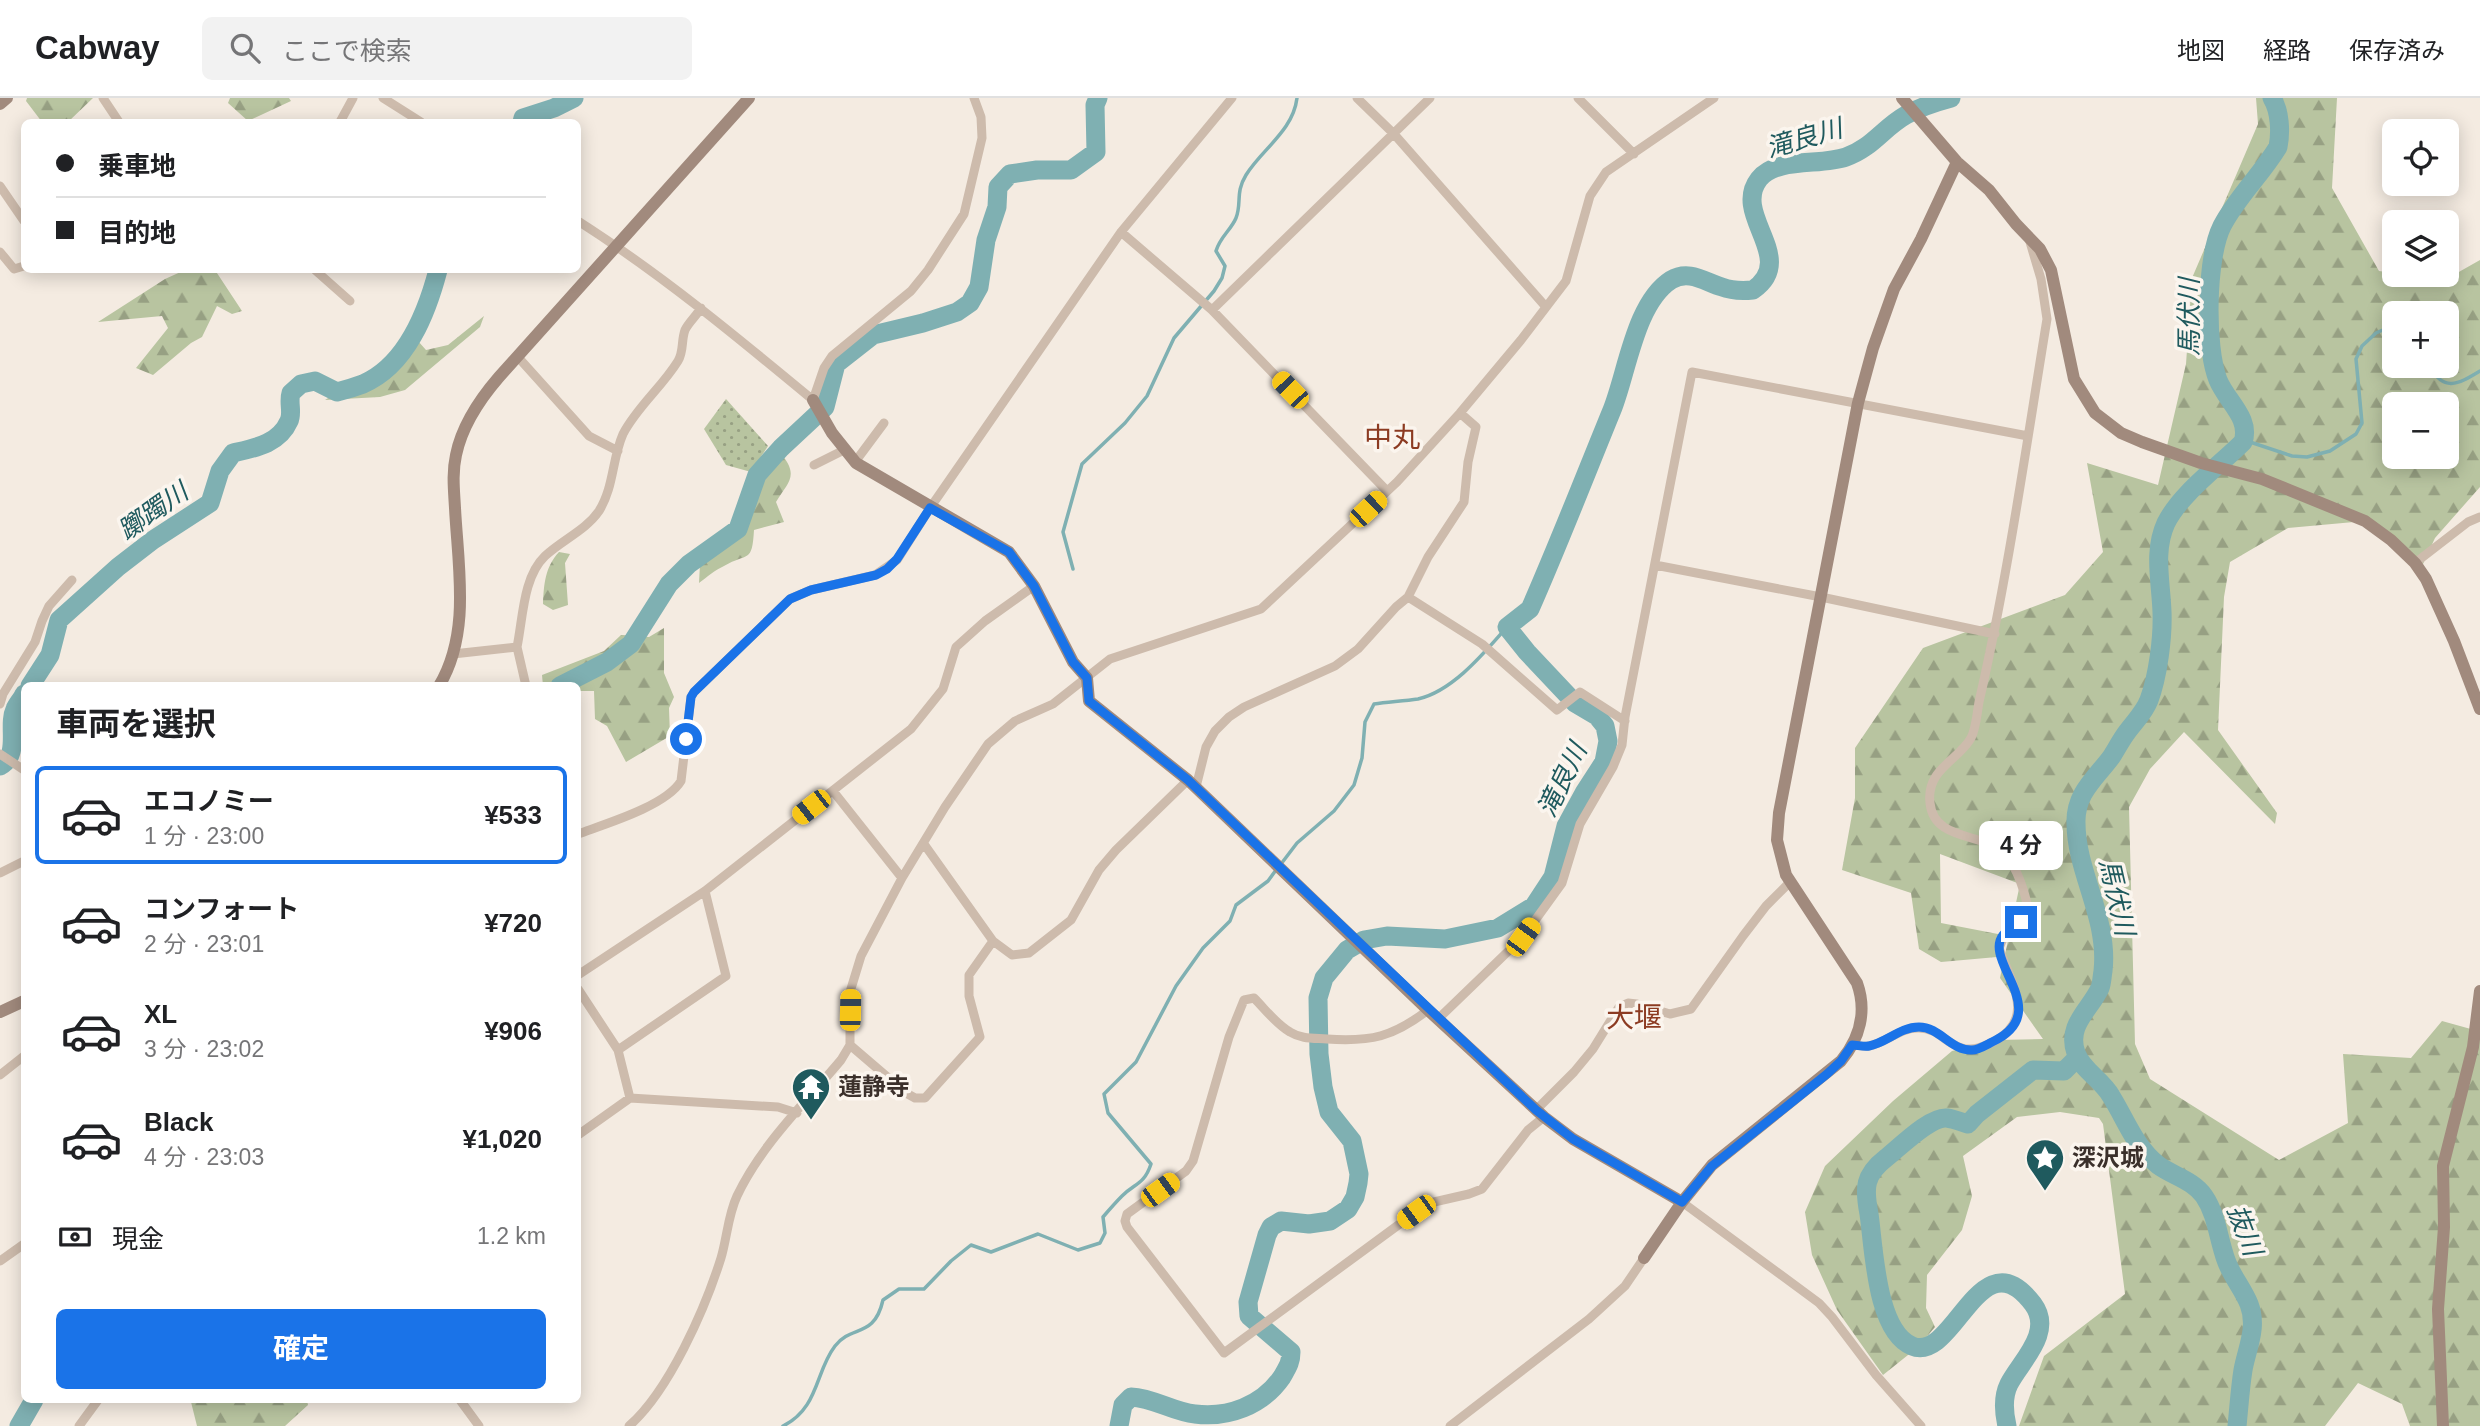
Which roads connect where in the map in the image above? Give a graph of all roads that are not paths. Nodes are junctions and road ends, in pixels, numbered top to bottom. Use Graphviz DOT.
graph roads {
  1 [pos="7,98"];
  2 [pos="103,98"];
  3 [pos="354,98"];
  4 [pos="383,98"];
  5 [pos="749,98"];
  6 [pos="974,98"];
  7 [pos="1232,98"];
  8 [pos="1357,98"];
  9 [pos="1430,98"];
  10 [pos="1578,98"];
  11 [pos="1714,98"];
  12 [pos="1904,100"];
  13 [pos="0,104"];
  14 [pos="117,119"];
  15 [pos="342,119"];
  16 [pos="416,119"];
  17 [pos="1394,134"];
  18 [pos="1634,154"];
  19 [pos="1957,162"];
  20 [pos="0,186"];
  21 [pos="21,217"];
  22 [pos="581,222"];
  23 [pos="1121,232"];
  24 [pos="2029,237"];
  25 [pos="617,246"];
  26 [pos="0,252"];
  27 [pos="21,266"];
  28 [pos="318,273"];
  29 [pos="350,301"];
  30 [pos="1546,307"];
  31 [pos="701,309"];
  32 [pos="1212,310"];
  33 [pos="517,356"];
  34 [pos="1858,403"];
  35 [pos="818,408"];
  36 [pos="1460,413"];
  37 [pos="884,423"];
  38 [pos="2028,436"];
  39 [pos="844,450"];
  40 [pos="618,451"];
  41 [pos="855,462"];
  42 [pos="814,464"];
  43 [pos="1387,491"];
  44 [pos="930,508"];
  45 [pos="2480,517"];
  46 [pos="2415,563"];
  47 [pos="1654,565"];
  48 [pos="72,580"];
  49 [pos="1034,586"];
  50 [pos="1408,597"];
  51 [pos="1821,597"];
  52 [pos="1995,634"];
  53 [pos="517,647"];
  54 [pos="453,654"];
  55 [pos="1087,678"];
  56 [pos="441,682"];
  57 [pos="525,682"];
  58 [pos="0,704"];
  59 [pos="2480,709"];
  60 [pos="1625,722"];
  61 [pos="1,754"];
  62 [pos="21,768"];
  63 [pos="1192,783"];
  64 [pos="833,791"];
  65 [pos="581,833"];
  66 [pos="924,844"];
  67 [pos="21,862"];
  68 [pos="0,873"];
  69 [pos="902,878"];
  70 [pos="1790,882"];
  71 [pos="705,891"];
  72 [pos="993,941"];
  73 [pos="581,973"];
  74 [pos="2480,991"];
  75 [pos="581,994"];
  76 [pos="21,1002"];
  77 [pos="0,1012"];
  78 [pos="1433,1014"];
  79 [pos="850,1045"];
  80 [pos="1852,1045"];
  81 [pos="618,1050"];
  82 [pos="21,1058"];
  83 [pos="0,1075"];
  84 [pos="630,1098"];
  85 [pos="797,1113"];
  86 [pos="1540,1113"];
  87 [pos="581,1133"];
  88 [pos="1682,1202"];
  89 [pos="21,1246"];
  90 [pos="1644,1258"];
  91 [pos="0,1261"];
  92 [pos="96,1403"];
  93 [pos="462,1403"];
  94 [pos="79,1426"];
  95 [pos="479,1426"];
  96 [pos="629,1426"];
  97 [pos="1450,1426"];
  98 [pos="1921,1426"];
  99 [pos="2444,1426"];
  1 -- 13 [label="street"];
  2 -- 14 [label="street"];
  3 -- 15 [label="street"];
  4 -- 16 [label="street"];
  5 -- 25 [label="street"];
  6 -- 35 [label="street"];
  7 -- 23 [label="street"];
  8 -- 17 [label="street"];
  9 -- 17 [label="street"];
  10 -- 18 [label="street"];
  11 -- 18 [label="street"];
  12 -- 19 [label="street"];
  17 -- 30 [label="street"];
  17 -- 32 [label="street"];
  18 -- 30 [label="street"];
  19 -- 24 [label="street"];
  19 -- 34 [label="street"];
  20 -- 21 [label="street"];
  22 -- 25 [label="street"];
  23 -- 32 [label="street"];
  23 -- 44 [label="street"];
  24 -- 38 [label="street"];
  24 -- 46 [label="street"];
  25 -- 31 [label="street"];
  25 -- 33 [label="street"];
  26 -- 27 [label="street"];
  28 -- 29 [label="street"];
  30 -- 36 [label="street"];
  31 -- 35 [label="street"];
  31 -- 40 [label="street"];
  32 -- 43 [label="street"];
  33 -- 40 [label="street"];
  33 -- 54 [label="street"];
  34 -- 38 [label="street"];
  34 -- 47 [label="street"];
  34 -- 51 [label="street"];
  35 -- 39 [label="street"];
  36 -- 43 [label="street"];
  36 -- 50 [label="street"];
  37 -- 41 [label="street"];
  38 -- 52 [label="street"];
  39 -- 41 [label="street"];
  39 -- 42 [label="street"];
  40 -- 53 [label="street"];
  41 -- 44 [label="street"];
  43 -- 55 [label="street"];
  44 -- 49 [label="street"];
  44 -- 65 [label="street"];
  45 -- 46 [label="street"];
  46 -- 59 [label="street"];
  47 -- 51 [label="street"];
  47 -- 60 [label="street"];
  48 -- 58 [label="street"];
  49 -- 55 [label="street"];
  49 -- 64 [label="street"];
  50 -- 60 [label="street"];
  50 -- 63 [label="street"];
  51 -- 52 [label="street"];
  51 -- 70 [label="street"];
  52 -- 80 [label="street"];
  53 -- 54 [label="street"];
  53 -- 57 [label="street"];
  54 -- 56 [label="street"];
  55 -- 63 [label="street"];
  55 -- 66 [label="street"];
  60 -- 78 [label="street"];
  61 -- 62 [label="street"];
  63 -- 72 [label="street"];
  63 -- 78 [label="street"];
  64 -- 69 [label="street"];
  64 -- 71 [label="street"];
  66 -- 69 [label="street"];
  66 -- 72 [label="street"];
  67 -- 68 [label="street"];
  69 -- 79 [label="street"];
  70 -- 80 [label="street"];
  70 -- 86 [label="street"];
  71 -- 73 [label="street"];
  71 -- 81 [label="street"];
  72 -- 79 [label="street"];
  74 -- 99 [label="street"];
  75 -- 81 [label="street"];
  76 -- 77 [label="street"];
  78 -- 86 [label="street"];
  78 -- 86 [label="street"];
  79 -- 85 [label="street"];
  80 -- 88 [label="street"];
  81 -- 84 [label="street"];
  82 -- 83 [label="street"];
  84 -- 85 [label="street"];
  84 -- 87 [label="street"];
  85 -- 96 [label="street"];
  86 -- 88 [label="street"];
  88 -- 90 [label="street"];
  88 -- 98 [label="street"];
  89 -- 91 [label="street"];
  90 -- 97 [label="street"];
  92 -- 94 [label="street"];
  93 -- 95 [label="street"];
}
